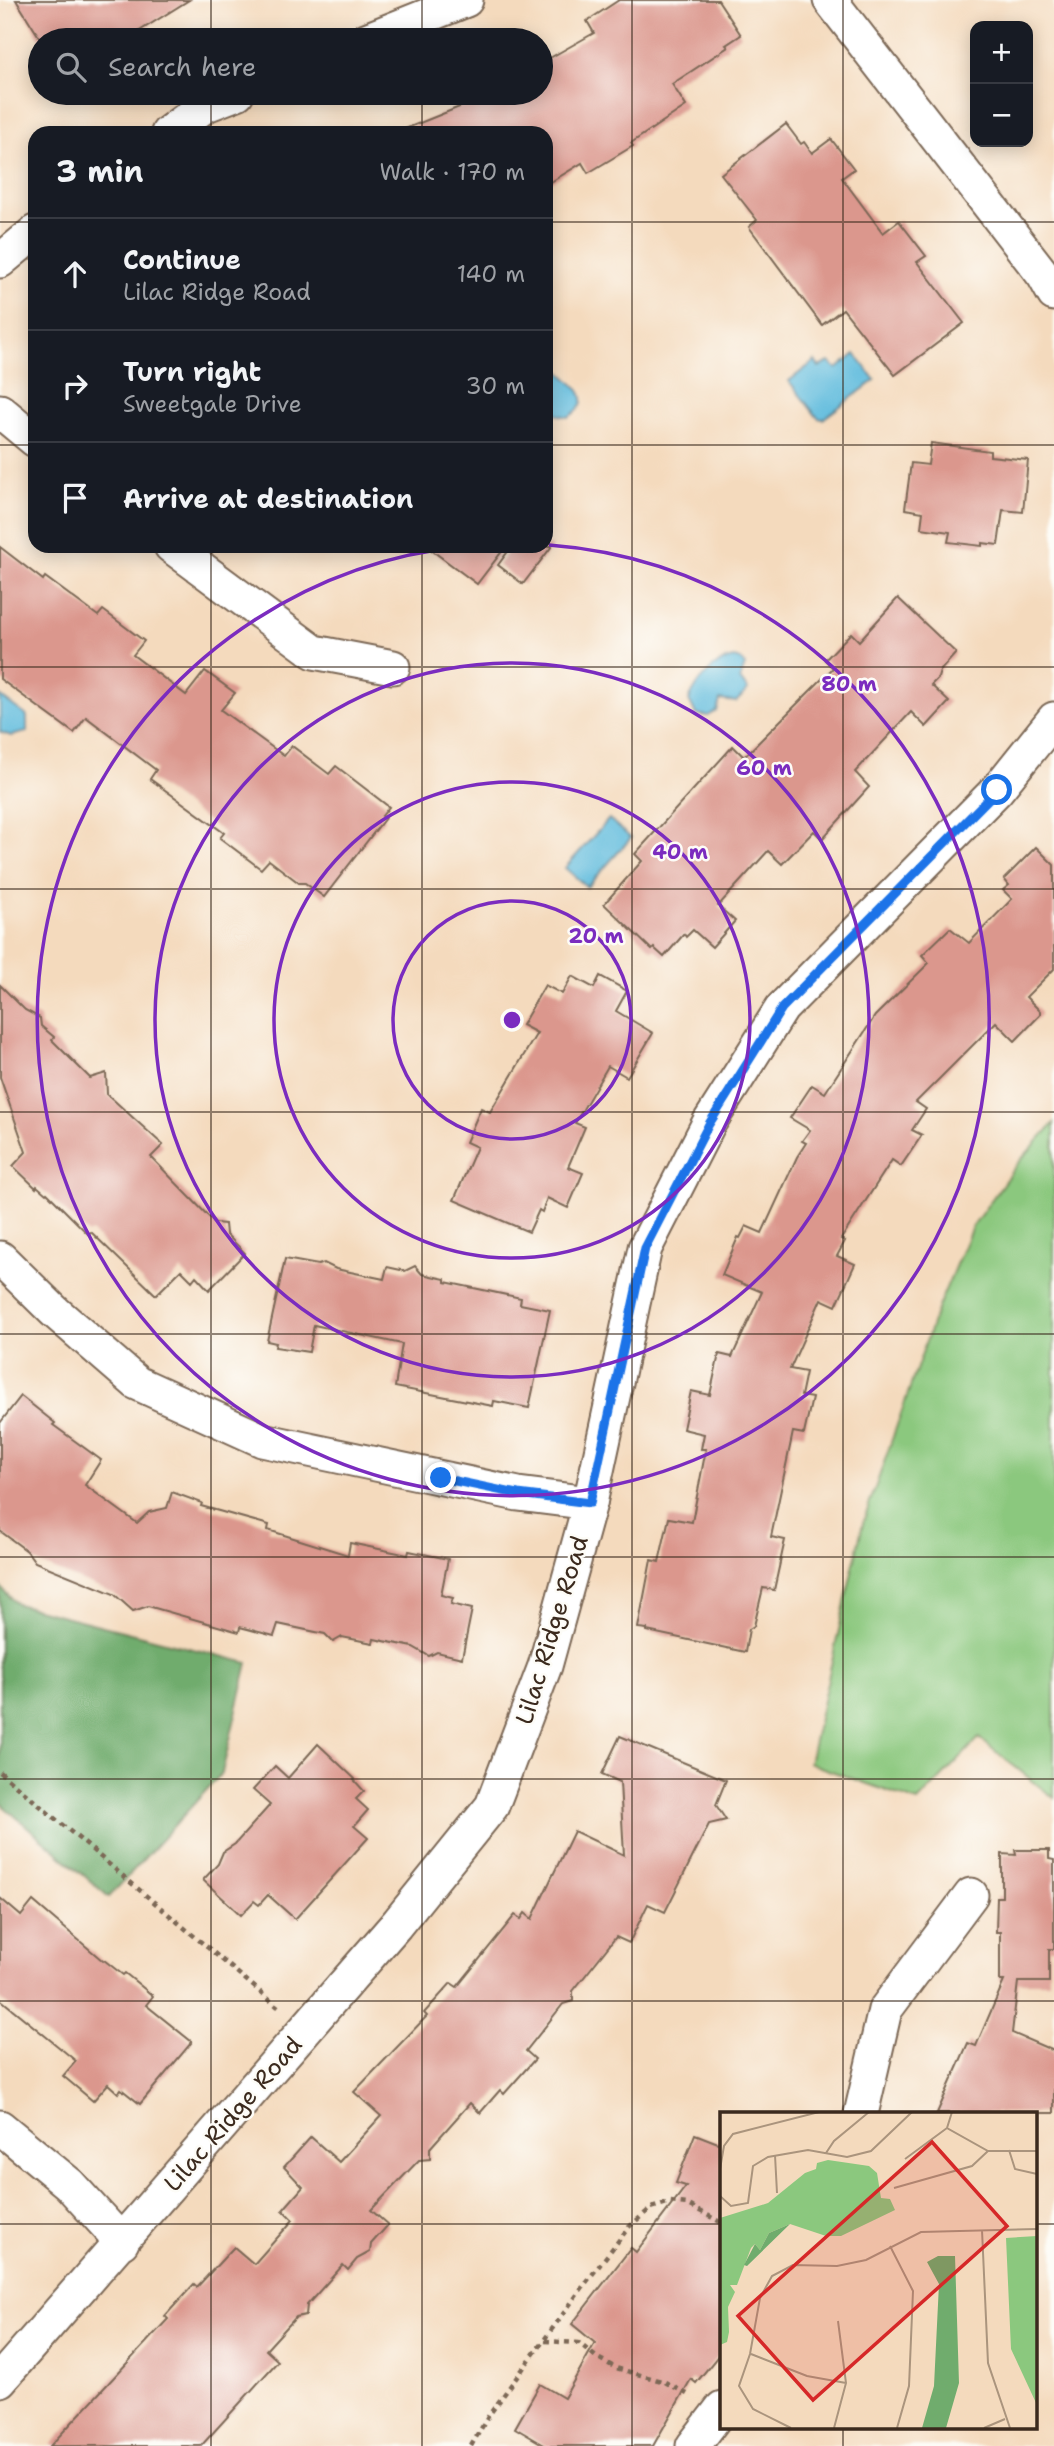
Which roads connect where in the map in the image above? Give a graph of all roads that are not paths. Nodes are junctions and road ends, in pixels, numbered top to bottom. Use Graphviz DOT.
graph roads {
  1 [pos="466,0"];
  2 [pos="830,0"];
  3 [pos="396,28"];
  4 [pos="206,105"];
  5 [pos="178,126"];
  6 [pos="28,238"];
  7 [pos="0,261"];
  8 [pos="1054,294"];
  9 [pos="0,411"];
  10 [pos="28,434"];
  11 [pos="180,553"];
  12 [pos="393,667"];
  13 [pos="1054,719"];
  14 [pos="0,1258"];
  15 [pos="590,1503"];
  16 [pos="971,1895"];
  17 [pos="861,2112"];
  18 [pos="0,2127"];
  19 [pos="122,2242"];
  20 [pos="0,2380"];
  21 [pos="719,2412"];
  22 [pos="693,2446"];
  1 -- 3 [label="street"];
  2 -- 8 [label="street"];
  4 -- 5 [label="street"];
  6 -- 7 [label="street"];
  9 -- 10 [label="street"];
  11 -- 12 [label="street"];
  13 -- 15 [label="street, Lilac Ridge Road"];
  14 -- 15 [label="street"];
  15 -- 19 [label="street, Lilac Ridge Road"];
  16 -- 17 [label="street"];
  18 -- 19 [label="street"];
  19 -- 20 [label="street, Lilac Ridge Road"];
  21 -- 22 [label="street"];
}
